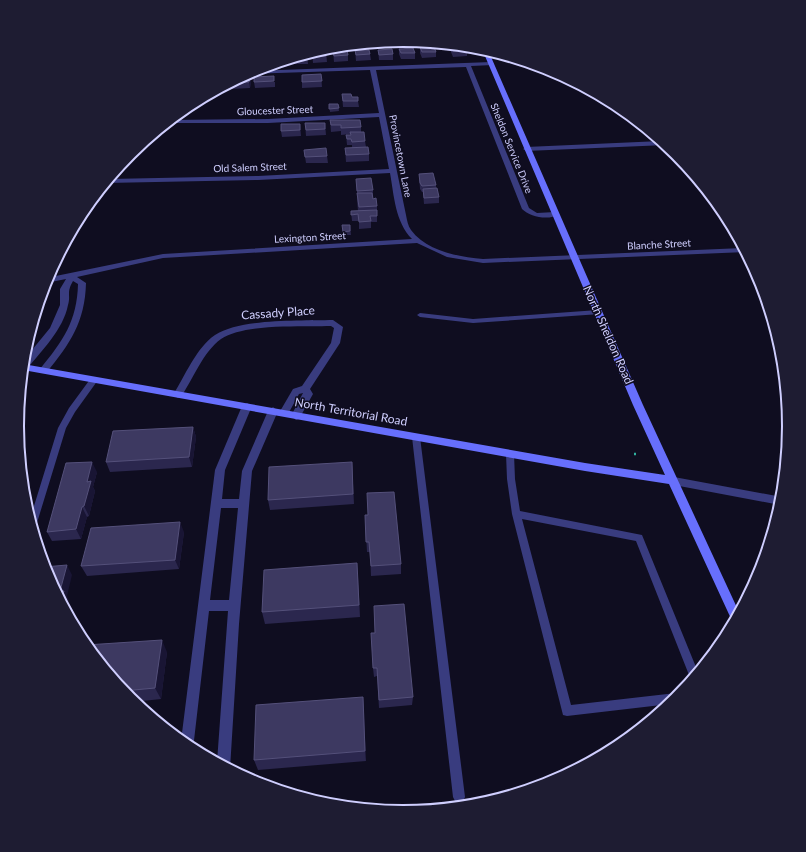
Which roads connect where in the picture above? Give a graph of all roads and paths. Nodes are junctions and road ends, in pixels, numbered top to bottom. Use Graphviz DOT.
graph roads {
  1 [pos="488,57"];
  2 [pos="491,64"];
  3 [pos="468,65"];
  4 [pos="373,70"];
  5 [pos="267,73"];
  6 [pos="383,115"];
  7 [pos="176,122"];
  8 [pos="656,143"];
  9 [pos="526,149"];
  10 [pos="394,171"];
  11 [pos="114,181"];
  12 [pos="555,214"];
  13 [pos="418,241"];
  14 [pos="739,250"];
  15 [pos="574,258"];
  16 [pos="71,277"];
  17 [pos="54,280"];
  18 [pos="598,312"];
  19 [pos="420,315"];
  20 [pos="30,358"];
  21 [pos="28,368"];
  22 [pos="43,370"];
  23 [pos="94,380"];
  24 [pos="304,389"];
  25 [pos="178,394"];
  26 [pos="247,406"];
  27 [pos="278,412"];
  28 [pos="296,416"];
  29 [pos="416,437"];
  30 [pos="510,454"];
  31 [pos="674,481"];
  32 [pos="775,499"];
  33 [pos="243,503"];
  34 [pos="216,504"];
  35 [pos="516,514"];
  36 [pos="35,516"];
  37 [pos="235,604"];
  38 [pos="204,606"];
  39 [pos="733,612"];
  40 [pos="693,670"];
  41 [pos="665,699"];
  42 [pos="188,738"];
  43 [pos="224,760"];
  44 [pos="459,797"];
  1 -- 2 [label="main road, North Sheldon Road"];
  2 -- 3 [label="street"];
  2 -- 9 [label="main road, North Sheldon Road"];
  3 -- 4 [label="street"];
  3 -- 12 [label="street, Sheldon Service Drive"];
  4 -- 5 [label="street"];
  4 -- 6 [label="street, Provincetown Lane"];
  6 -- 7 [label="street, Gloucester Street"];
  6 -- 10 [label="street, Provincetown Lane"];
  8 -- 9 [label="street"];
  9 -- 12 [label="main road, North Sheldon Road"];
  10 -- 11 [label="street, Old Salem Street"];
  10 -- 13 [label="street, Provincetown Lane"];
  12 -- 15 [label="main road, North Sheldon Road"];
  13 -- 15 [label="street"];
  13 -- 16 [label="street, Lexington Street"];
  14 -- 15 [label="street, Blanche Street"];
  15 -- 18 [label="main road, North Sheldon Road"];
  16 -- 17 [label="street, Lexington Street"];
  16 -- 20 [label="street"];
  16 -- 22 [label="street"];
  18 -- 19 [label="lane"];
  18 -- 31 [label="main road, North Sheldon Road"];
  21 -- 22 [label="main road, North Territorial Road"];
  22 -- 23 [label="main road, North Territorial Road"];
  23 -- 25 [label="main road, North Territorial Road"];
  23 -- 36 [label="lane"];
  24 -- 25 [label="street, Cassady Place"];
  24 -- 27 [label="street, Cassady Place"];
  24 -- 28 [label="street, Cassady Place"];
  25 -- 26 [label="main road, North Territorial Road"];
  26 -- 27 [label="main road, North Territorial Road"];
  26 -- 34 [label="street"];
  27 -- 28 [label="main road, North Territorial Road"];
  27 -- 33 [label="street, Cassady Place"];
  28 -- 29 [label="main road, North Territorial Road"];
  29 -- 30 [label="main road, North Territorial Road"];
  29 -- 44 [label="lane"];
  30 -- 31 [label="main road, North Territorial Road"];
  30 -- 35 [label="lane"];
  31 -- 32 [label="street"];
  31 -- 39 [label="main road, North Sheldon Road"];
  33 -- 34 [label="street"];
  33 -- 37 [label="street, Cassady Place"];
  34 -- 38 [label="street"];
  35 -- 40 [label="lane"];
  35 -- 41 [label="lane"];
  37 -- 38 [label="street"];
  37 -- 43 [label="street, Cassady Place"];
  38 -- 42 [label="street"];
}
